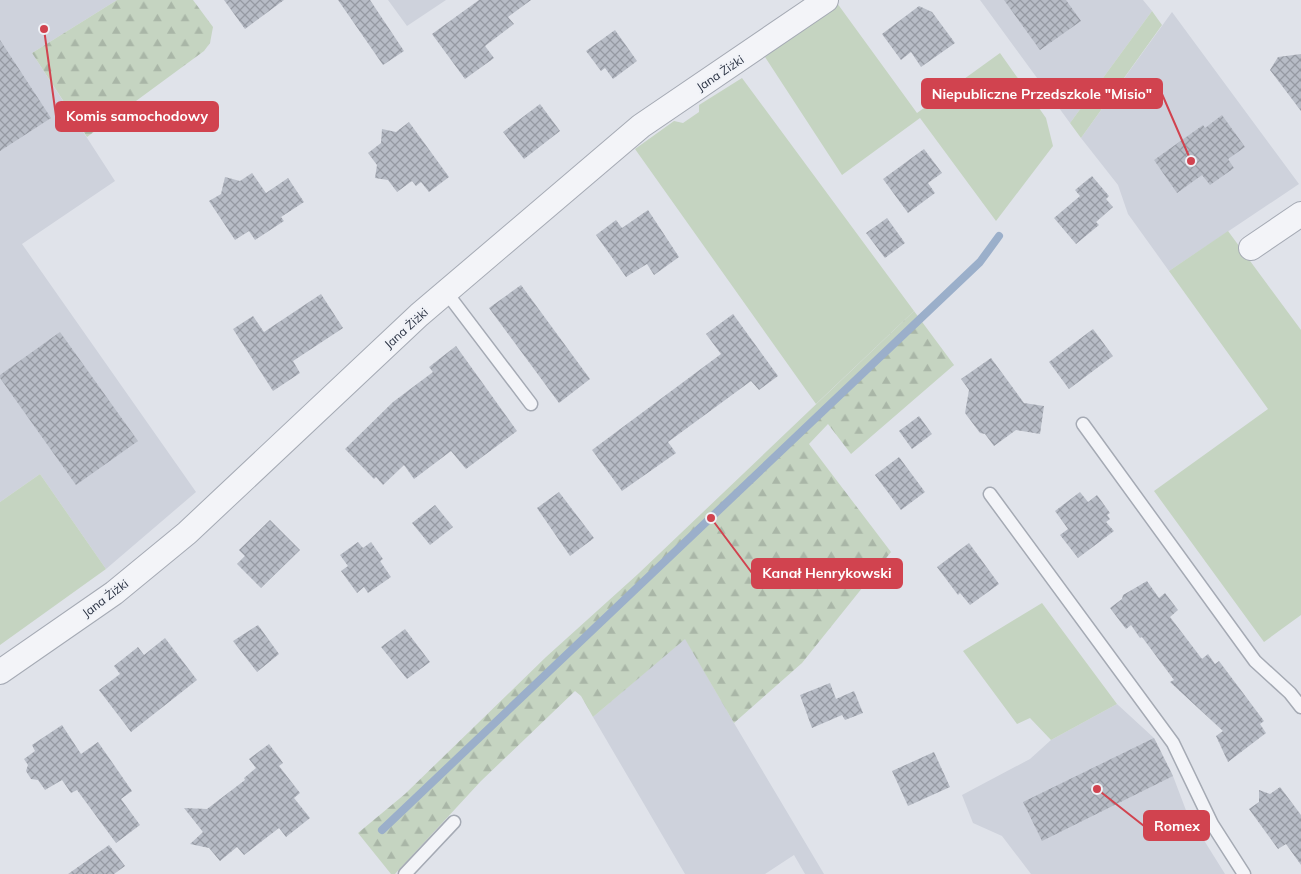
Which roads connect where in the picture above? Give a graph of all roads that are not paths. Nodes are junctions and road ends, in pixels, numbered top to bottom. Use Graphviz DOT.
graph roads {
  1 [pos="826,0"];
  2 [pos="1301,214"];
  3 [pos="1251,248"];
  4 [pos="446,292"];
  5 [pos="531,404"];
  6 [pos="1083,424"];
  7 [pos="990,494"];
  8 [pos="0,672"];
  9 [pos="1301,707"];
  10 [pos="454,822"];
  11 [pos="405,874"];
  12 [pos="1244,874"];
  1 -- 4 [label="street, Jana Żiżki"];
  2 -- 3 [label="street"];
  4 -- 5 [label="lane"];
  4 -- 8 [label="street, Jana Żiżki"];
  6 -- 9 [label="lane"];
  7 -- 12 [label="lane"];
  10 -- 11 [label="lane"];
}
